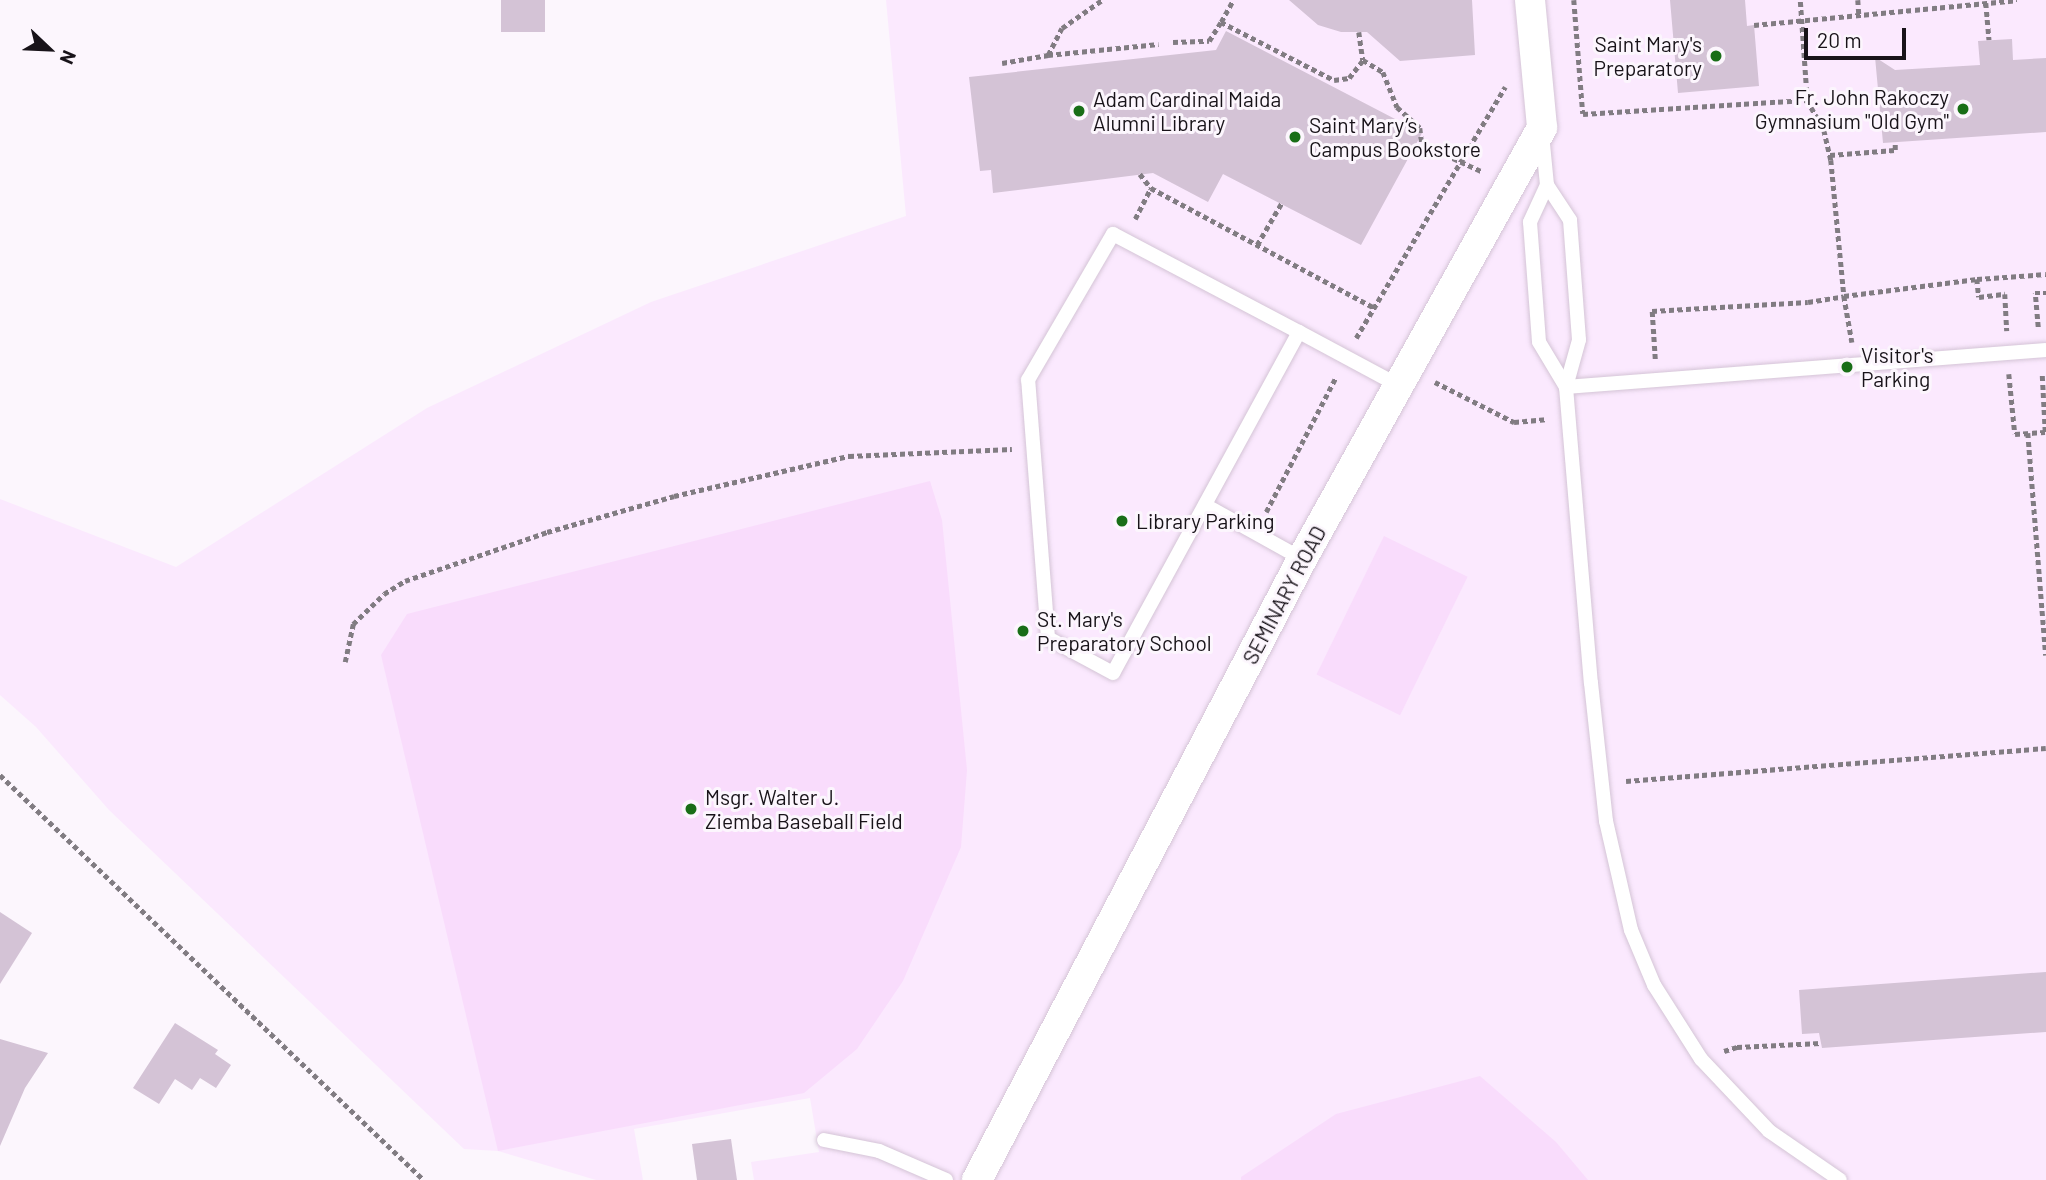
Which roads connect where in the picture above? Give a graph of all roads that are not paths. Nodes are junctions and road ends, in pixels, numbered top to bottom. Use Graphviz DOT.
graph roads {
  1 [pos="1530,0"];
  2 [pos="1542,127"];
  3 [pos="1547,184"];
  4 [pos="1299,332"];
  5 [pos="2046,351"];
  6 [pos="1403,376"];
  7 [pos="1566,387"];
  8 [pos="1205,505"];
  9 [pos="1302,559"];
  10 [pos="824,1140"];
  11 [pos="946,1180"];
  12 [pos="977,1180"];
  13 [pos="1840,1180"];
  1 -- 2 [label="street"];
  2 -- 3 [label="lane"];
  2 -- 6 [label="street, SEMINARY ROAD"];
  3 -- 7 [label="lane"];
  3 -- 7 [label="lane"];
  4 -- 6 [label="lane"];
  4 -- 8 [label="lane"];
  4 -- 8 [label="lane"];
  5 -- 7 [label="lane"];
  6 -- 9 [label="street, SEMINARY ROAD"];
  7 -- 13 [label="lane"];
  8 -- 9 [label="lane"];
  9 -- 12 [label="street, SEMINARY ROAD"];
  10 -- 11 [label="lane"];
}
